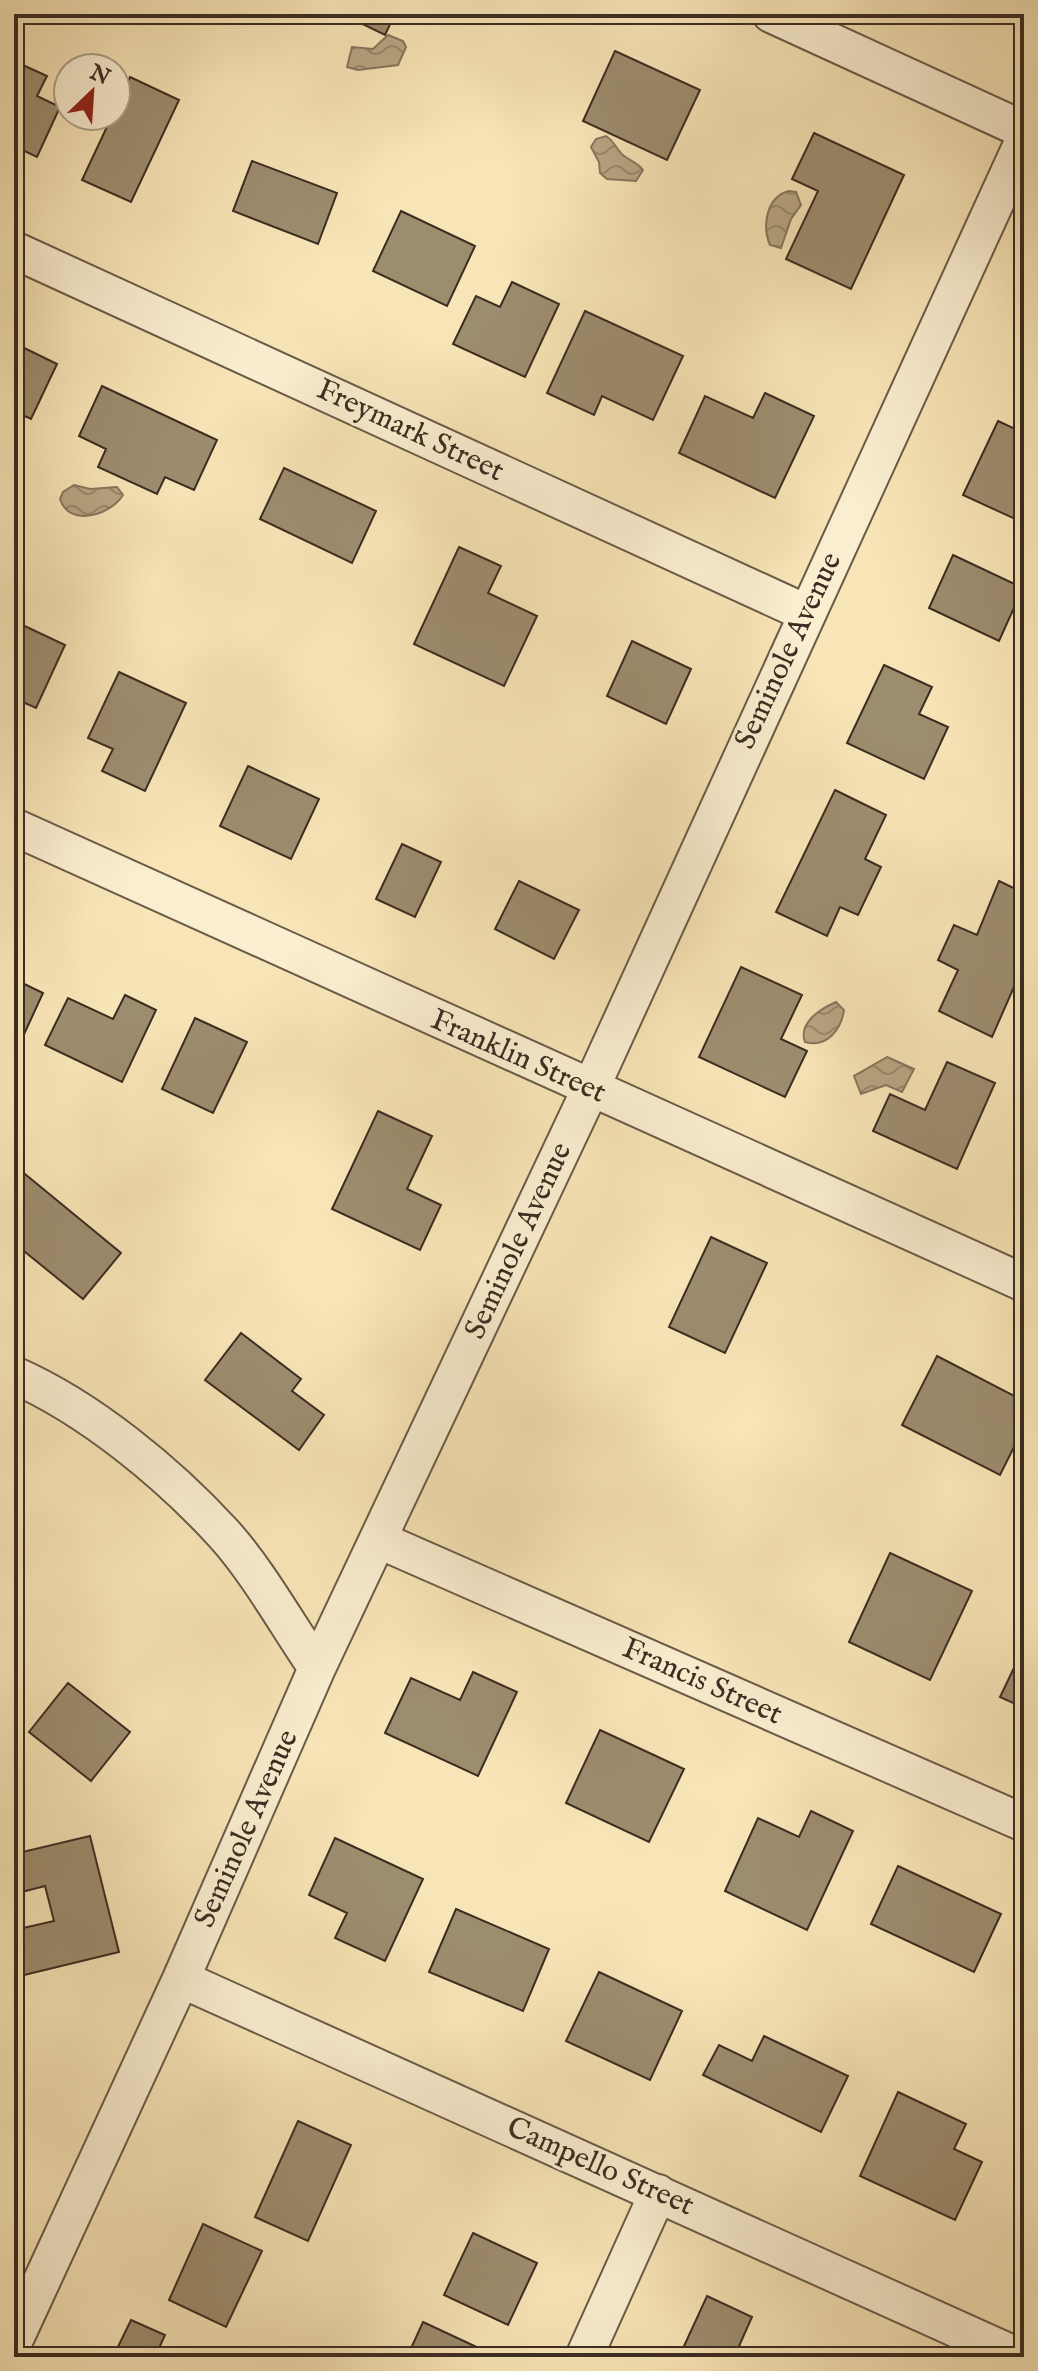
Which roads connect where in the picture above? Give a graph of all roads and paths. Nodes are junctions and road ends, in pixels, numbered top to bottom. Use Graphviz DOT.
graph roads {
  1 [pos="771,14"];
  2 [pos="1024,130"];
  3 [pos="1024,140"];
  4 [pos="14,250"];
  5 [pos="806,613"];
  6 [pos="14,827"];
  7 [pos="590,1090"];
  8 [pos="1024,1283"];
  9 [pos="14,1375"];
  10 [pos="379,1540"];
  11 [pos="317,1668"];
  12 [pos="1024,1823"];
  13 [pos="181,1979"];
  14 [pos="658,2193"];
  15 [pos="14,2341"];
  16 [pos="584,2357"];
  17 [pos="1019,2357"];
  1 -- 2 [label="street"];
  3 -- 5 [label="street, Seminole Avenue"];
  4 -- 5 [label="street, Freymark Street"];
  5 -- 7 [label="street, Seminole Avenue"];
  6 -- 7 [label="street, Franklin Street"];
  7 -- 8 [label="street, Franklin Street"];
  7 -- 10 [label="street, Seminole Avenue"];
  9 -- 11 [label="street"];
  10 -- 11 [label="street, Seminole Avenue"];
  10 -- 12 [label="street, Francis Street"];
  11 -- 13 [label="street, Seminole Avenue"];
  13 -- 14 [label="street, Campello Street"];
  13 -- 15 [label="street, Seminole Avenue"];
  14 -- 16 [label="street"];
  14 -- 17 [label="street, Campello Street"];
}
